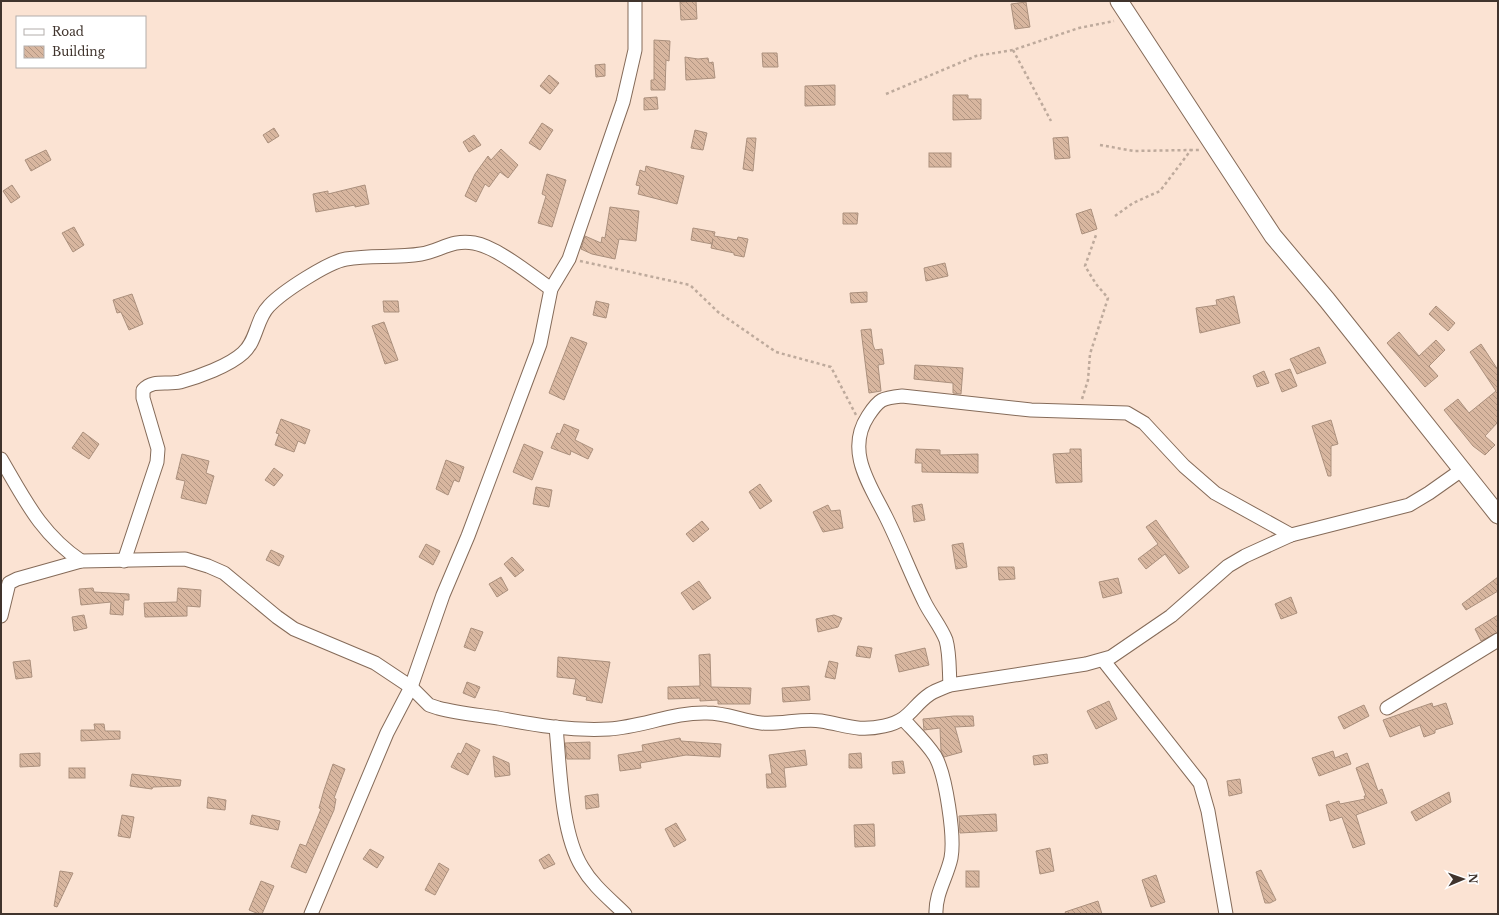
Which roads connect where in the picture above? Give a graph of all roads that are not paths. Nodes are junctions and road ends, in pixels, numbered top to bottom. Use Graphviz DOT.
graph roads {
  1 [pos="635,1"];
  2 [pos="1119,1"];
  3 [pos="551,289"];
  4 [pos="1,459"];
  5 [pos="1463,469"];
  6 [pos="1498,515"];
  7 [pos="1291,535"];
  8 [pos="81,561"];
  9 [pos="124,561"];
  10 [pos="1,616"];
  11 [pos="1498,640"];
  12 [pos="1103,660"];
  13 [pos="950,685"];
  14 [pos="411,687"];
  15 [pos="1387,708"];
  16 [pos="903,719"];
  17 [pos="556,727"];
  18 [pos="311,914"];
  19 [pos="625,914"];
  20 [pos="936,914"];
  21 [pos="1226,914"];
  1 -- 3 [label="street"];
  2 -- 5 [label="street"];
  3 -- 9 [label="street"];
  3 -- 14 [label="street"];
  4 -- 8 [label="street"];
  5 -- 6 [label="street"];
  5 -- 7 [label="street"];
  7 -- 12 [label="street"];
  7 -- 13 [label="street"];
  8 -- 9 [label="street"];
  8 -- 10 [label="street"];
  9 -- 14 [label="street"];
  11 -- 15 [label="street"];
  12 -- 13 [label="street"];
  12 -- 21 [label="street"];
  13 -- 16 [label="street"];
  14 -- 17 [label="street"];
  14 -- 18 [label="street"];
  16 -- 17 [label="street"];
  16 -- 20 [label="street"];
  17 -- 19 [label="street"];
}
